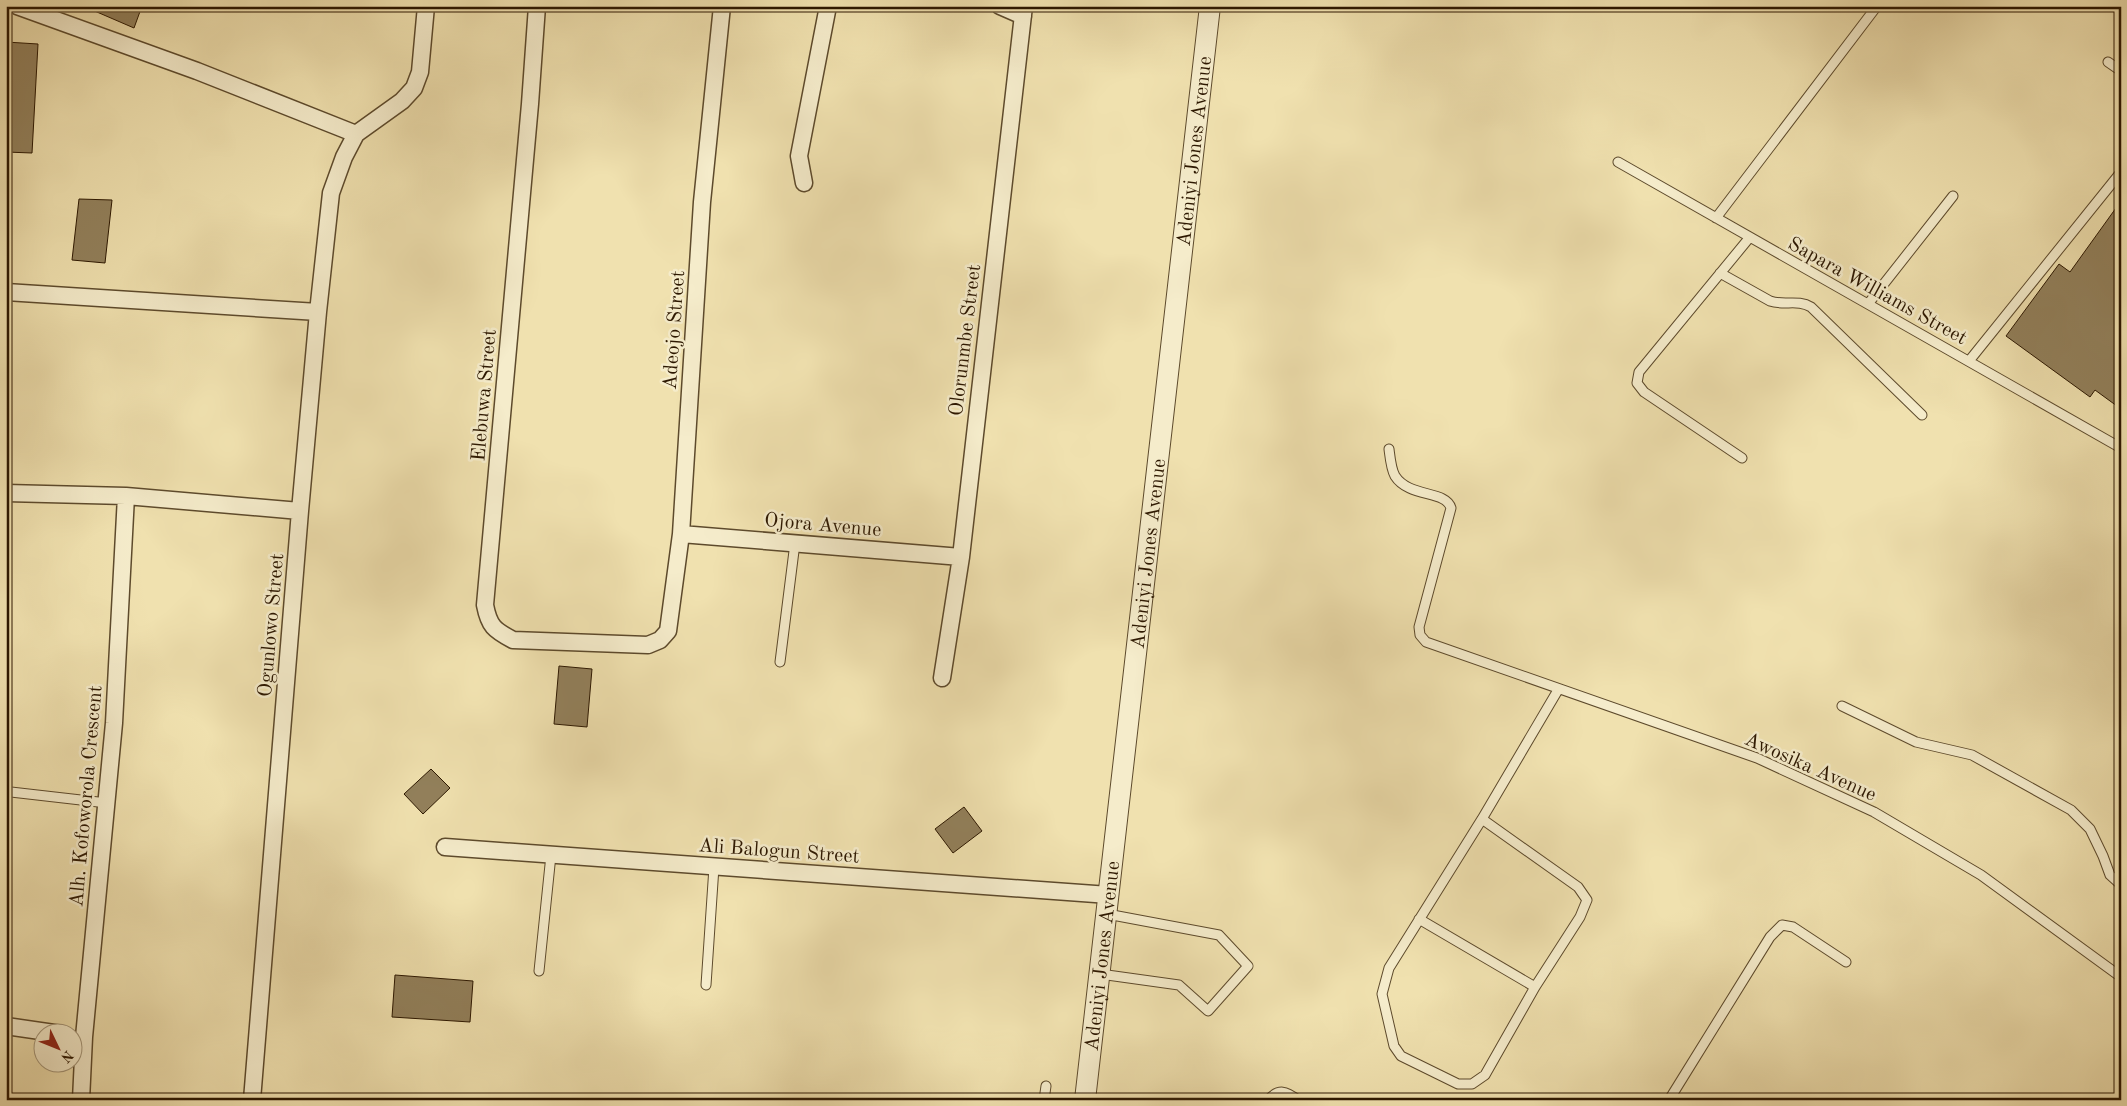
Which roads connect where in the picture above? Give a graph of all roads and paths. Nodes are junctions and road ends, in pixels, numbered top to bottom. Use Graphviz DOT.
graph roads {
  1 [pos="18,6"];
  2 [pos="426,6"];
  3 [pos="537,6"];
  4 [pos="722,6"];
  5 [pos="828,6"];
  6 [pos="1000,6"];
  7 [pos="1210,6"];
  8 [pos="1877,6"];
  9 [pos="1023,11"];
  10 [pos="2108,62"];
  11 [pos="2121,71"];
  12 [pos="356,134"];
  13 [pos="1618,162"];
  14 [pos="2121,172"];
  15 [pos="804,183"];
  16 [pos="1953,196"];
  17 [pos="1716,218"];
  18 [pos="1750,237"];
  19 [pos="1720,273"];
  20 [pos="6,292"];
  21 [pos="1868,304"];
  22 [pos="318,312"];
  23 [pos="1969,361"];
  24 [pos="1922,415"];
  25 [pos="2121,448"];
  26 [pos="1389,449"];
  27 [pos="1742,458"];
  28 [pos="6,493"];
  29 [pos="126,496"];
  30 [pos="300,511"];
  31 [pos="681,534"];
  32 [pos="794,543"];
  33 [pos="961,557"];
  34 [pos="648,645"];
  35 [pos="780,662"];
  36 [pos="942,678"];
  37 [pos="1558,690"];
  38 [pos="1842,706"];
  39 [pos="11,792"];
  40 [pos="106,803"];
  41 [pos="1482,819"];
  42 [pos="445,848"];
  43 [pos="551,855"];
  44 [pos="714,867"];
  45 [pos="2121,885"];
  46 [pos="1108,905"];
  47 [pos="1419,919"];
  48 [pos="1846,962"];
  49 [pos="539,971"];
  50 [pos="1100,974"];
  51 [pos="2121,977"];
  52 [pos="706,986"];
  53 [pos="1535,987"];
  54 [pos="79,1024"];
  55 [pos="6,1026"];
  56 [pos="32,1030"];
  57 [pos="80,1074"];
  58 [pos="1046,1086"];
  59 [pos="82,1100"];
  60 [pos="252,1100"];
  61 [pos="1044,1100"];
  62 [pos="1084,1100"];
  63 [pos="1268,1100"];
  64 [pos="1298,1100"];
  65 [pos="1669,1100"];
  1 -- 12 [label="street"];
  2 -- 12 [label="street"];
  3 -- 34 [label="street, Elebuwa Street"];
  4 -- 31 [label="street, Adeojo Street"];
  5 -- 15 [label="street"];
  6 -- 9 [label="street"];
  7 -- 46 [label="street, Adeniyi Jones Avenue"];
  8 -- 17 [label="lane"];
  9 -- 33 [label="street, Olorunmbe Street"];
  10 -- 11 [label="lane"];
  12 -- 22 [label="street, Ogunlowo Street"];
  13 -- 17 [label="lane, Sapara Williams Street"];
  14 -- 23 [label="lane"];
  16 -- 21 [label="lane"];
  17 -- 18 [label="lane, Sapara Williams Street"];
  18 -- 19 [label="lane"];
  18 -- 21 [label="lane, Sapara Williams Street"];
  19 -- 24 [label="lane"];
  19 -- 27 [label="lane"];
  20 -- 22 [label="street"];
  21 -- 23 [label="lane, Sapara Williams Street"];
  22 -- 30 [label="street, Ogunlowo Street"];
  23 -- 25 [label="lane, Sapara Williams Street"];
  26 -- 37 [label="lane, Awosika Avenue"];
  28 -- 29 [label="street"];
  29 -- 30 [label="street"];
  29 -- 40 [label="street, Alh. Kofoworola Crescent"];
  30 -- 60 [label="street, Ogunlowo Street"];
  31 -- 32 [label="street, Ojora Avenue"];
  31 -- 34 [label="street, Adeojo Street"];
  32 -- 33 [label="street, Ojora Avenue"];
  32 -- 35 [label="lane"];
  33 -- 36 [label="street, Olorunmbe Street"];
  37 -- 41 [label="lane"];
  37 -- 51 [label="lane, Awosika Avenue"];
  38 -- 45 [label="lane"];
  39 -- 40 [label="lane"];
  40 -- 54 [label="street, Alh. Kofoworola Crescent"];
  41 -- 47 [label="lane"];
  41 -- 53 [label="lane"];
  42 -- 43 [label="street, Ali Balogun Street"];
  43 -- 44 [label="street, Ali Balogun Street"];
  43 -- 49 [label="lane"];
  44 -- 46 [label="street, Ali Balogun Street"];
  44 -- 52 [label="lane"];
  46 -- 50 [label="street, Adeniyi Jones Avenue"];
  46 -- 50 [label="lane"];
  47 -- 53 [label="lane"];
  47 -- 53 [label="lane"];
  48 -- 65 [label="lane"];
  50 -- 62 [label="street, Adeniyi Jones Avenue"];
  55 -- 56 [label="street"];
  57 -- 59 [label="street, Alh. Kofoworola Crescent"];
  58 -- 61 [label="lane"];
  63 -- 64 [label="lane"];
}
